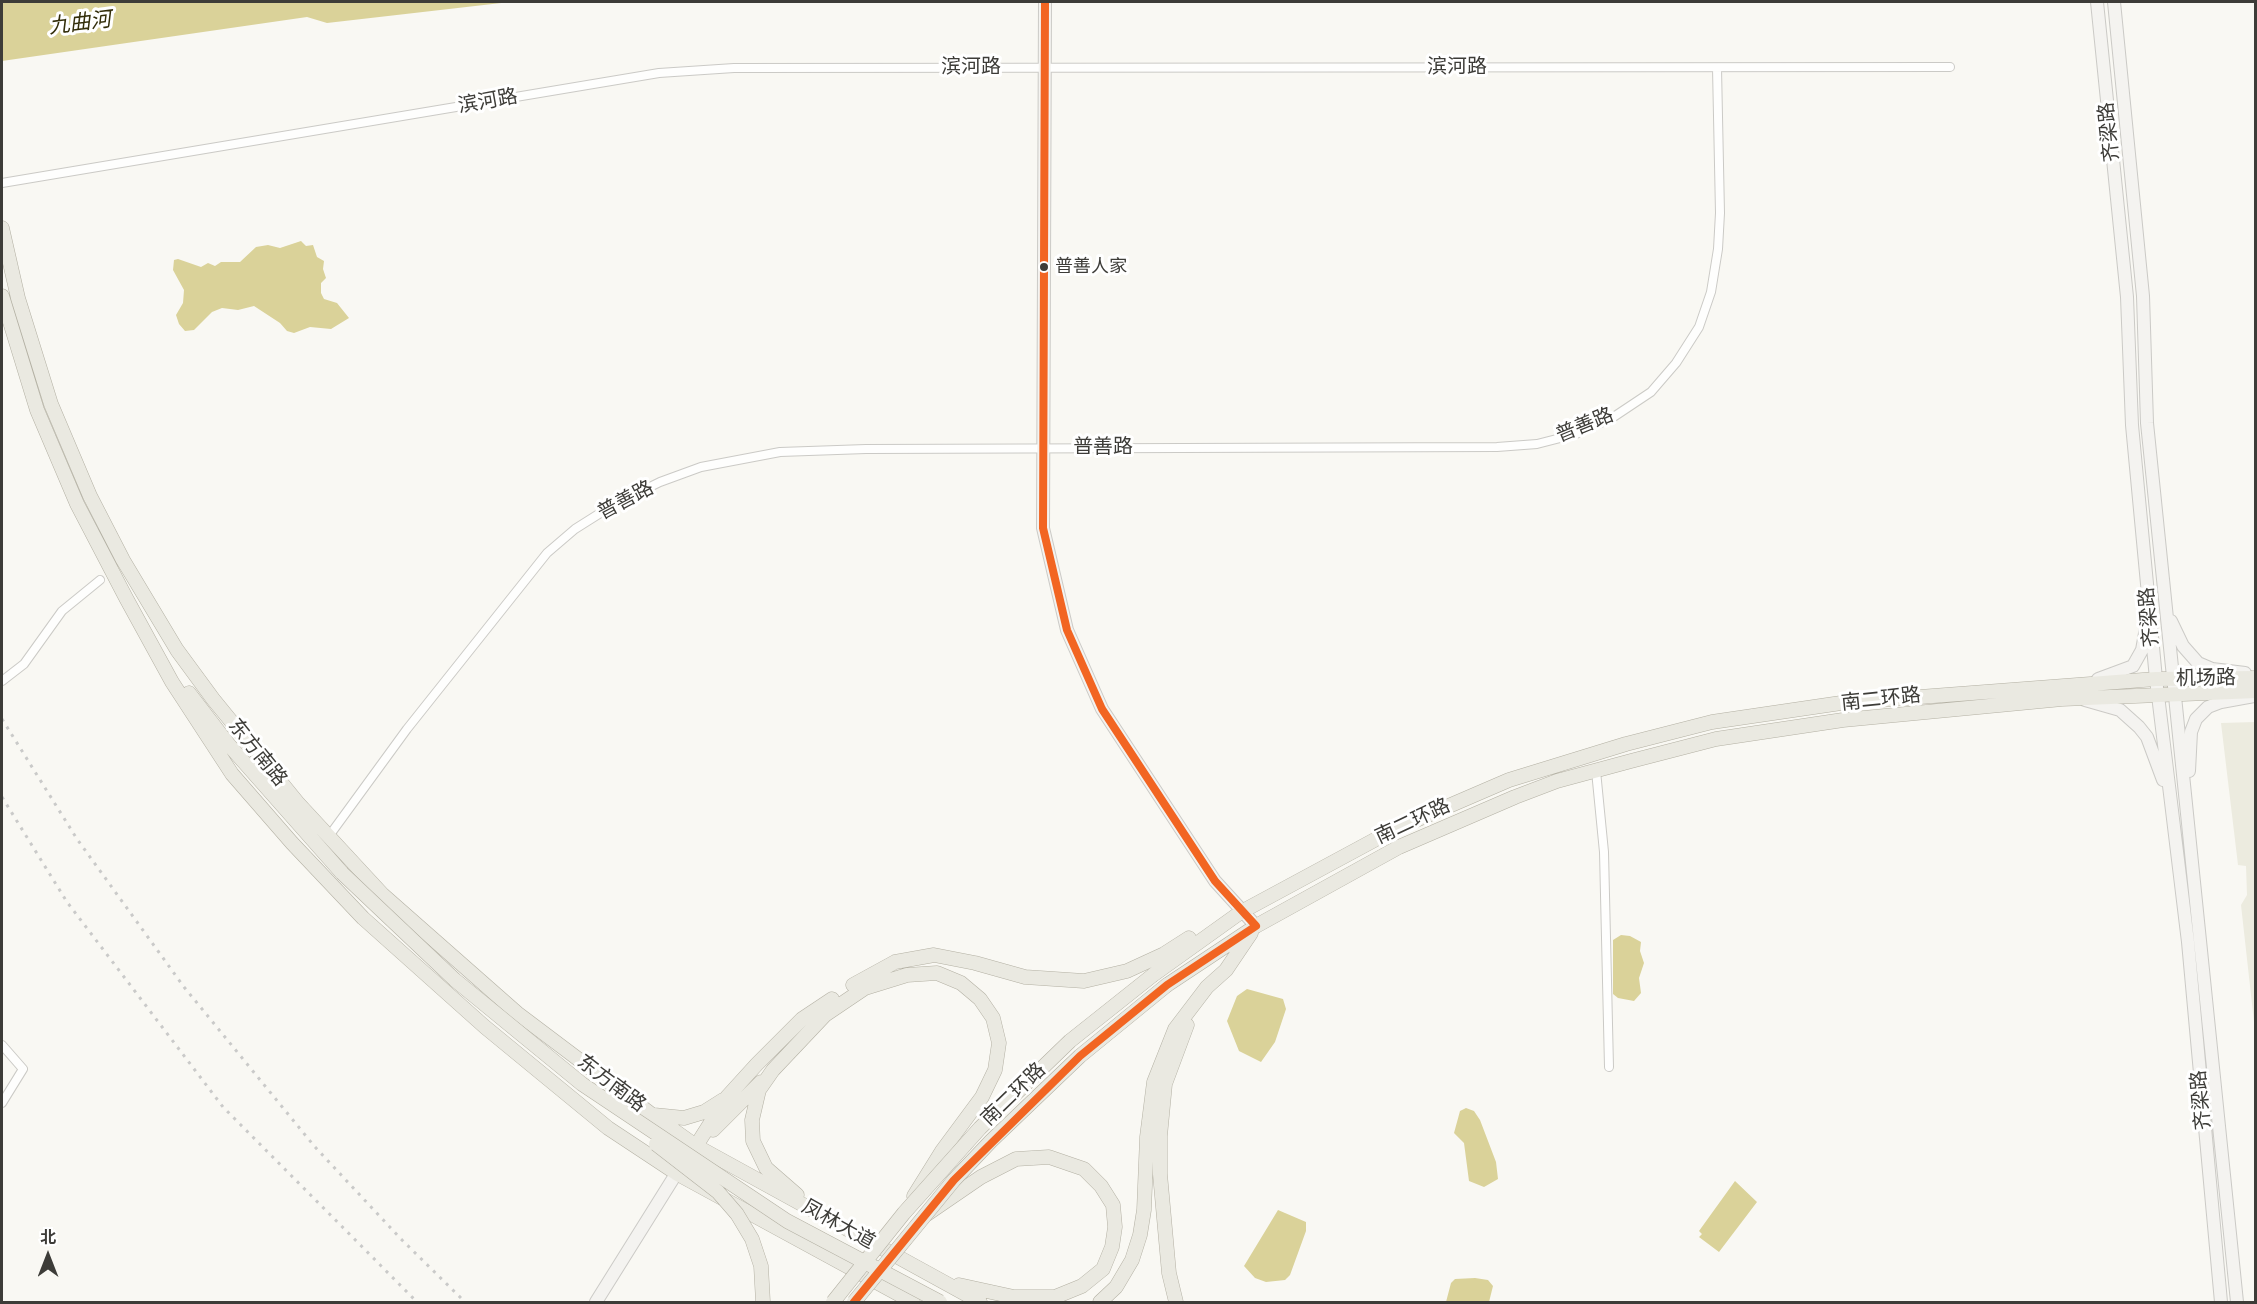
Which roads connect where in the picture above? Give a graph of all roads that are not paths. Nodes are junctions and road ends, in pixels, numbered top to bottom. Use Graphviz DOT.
graph roads {
  1 [pos="1045,2"];
  2 [pos="2097,2"];
  3 [pos="2114,2"];
  4 [pos="1950,67"];
  5 [pos="1045,68"];
  6 [pos="1718,68"];
  7 [pos="2,183"];
  8 [pos="2,228"];
  9 [pos="2,296"];
  10 [pos="1042,449"];
  11 [pos="100,580"];
  12 [pos="2149,609"];
  13 [pos="2166,610"];
  14 [pos="153,646"];
  15 [pos="2256,676"];
  16 [pos="2156,679"];
  17 [pos="2,681"];
  18 [pos="2080,684"];
  19 [pos="2174,687"];
  20 [pos="2158,694"];
  21 [pos="2256,694"];
  22 [pos="2081,698"];
  23 [pos="1767,713"];
  24 [pos="1771,729"];
  25 [pos="1596,771"];
  26 [pos="2170,797"];
  27 [pos="2186,799"];
  28 [pos="329,836"];
  29 [pos="1241,912"];
  30 [pos="1256,926"];
  31 [pos="2,1045"];
  32 [pos="1609,1067"];
  33 [pos="772,1070"];
  34 [pos="582,1084"];
  35 [pos="727,1097"];
  36 [pos="2,1103"];
  37 [pos="651,1114"];
  38 [pos="1153,1136"];
  39 [pos="696,1146"];
  40 [pos="676,1173"];
  41 [pos="816,1213"];
  42 [pos="904,1213"];
  43 [pos="923,1217"];
  44 [pos="928,1275"];
  45 [pos="596,1302"];
  46 [pos="763,1302"];
  47 [pos="833,1302"];
  48 [pos="854,1302"];
  49 [pos="913,1302"];
  50 [pos="940,1302"];
  51 [pos="980,1302"];
  52 [pos="1100,1302"];
  53 [pos="1176,1302"];
  54 [pos="2221,1302"];
  55 [pos="2238,1302"];
  1 -- 5 [label="main road"];
  2 -- 12 [label="main road, 齐梁路"];
  3 -- 13 [label="main road, 齐梁路"];
  4 -- 6 [label="street, 滨河路"];
  5 -- 6 [label="street, 滨河路"];
  5 -- 7 [label="street, 滨河路"];
  5 -- 10 [label="main road"];
  6 -- 10 [label="street, 普善路"];
  8 -- 28 [label="main road, 东方南路"];
  9 -- 14 [label="main road, 东方南路"];
  10 -- 28 [label="street, 普善路"];
  10 -- 29 [label="main road"];
  11 -- 17 [label="street"];
  12 -- 16 [label="main road, 齐梁路"];
  12 -- 18 [label="main road"];
  13 -- 15 [label="main road"];
  13 -- 19 [label="main road, 齐梁路"];
  14 -- 34 [label="main road, bridge"];
  14 -- 40 [label="main road, 东方南路"];
  15 -- 19 [label="main road, 机场路"];
  16 -- 18 [label="main road, 南二环路"];
  16 -- 19 [label="main road, 机场路"];
  16 -- 20 [label="main road, 齐梁路"];
  18 -- 23 [label="main road, 南二环路"];
  19 -- 20 [label="main road, 机场路"];
  19 -- 21 [label="main road, 机场路"];
  19 -- 27 [label="main road, 齐梁路"];
  20 -- 22 [label="main road, 南二环路"];
  20 -- 26 [label="main road, 齐梁路"];
  21 -- 27 [label="main road"];
  22 -- 24 [label="main road, 南二环路"];
  22 -- 26 [label="main road"];
  23 -- 24 [label="main road"];
  23 -- 29 [label="main road, 南二环路"];
  24 -- 25 [label="main road, 南二环路"];
  25 -- 30 [label="main road, 南二环路"];
  25 -- 32 [label="street"];
  26 -- 54 [label="main road, 齐梁路"];
  27 -- 55 [label="main road, 齐梁路"];
  28 -- 37 [label="main road, 东方南路"];
  29 -- 30 [label="main road"];
  29 -- 35 [label="main road"];
  29 -- 42 [label="main road, 南二环路, bridge"];
  30 -- 38 [label="main road"];
  30 -- 43 [label="main road, 南二环路, bridge"];
  31 -- 36 [label="street"];
  33 -- 39 [label="main road"];
  33 -- 41 [label="main road"];
  33 -- 42 [label="main road, bridge"];
  34 -- 46 [label="main road, bridge"];
  34 -- 50 [label="main road, bridge"];
  35 -- 37 [label="main road"];
  35 -- 39 [label="main road"];
  37 -- 39 [label="main road, 东方南路"];
  38 -- 52 [label="main road"];
  38 -- 53 [label="main road"];
  39 -- 40 [label="main road"];
  39 -- 41 [label="main road, 凤林大道"];
  40 -- 45 [label="main road"];
  40 -- 49 [label="main road, 凤林大道"];
  41 -- 44 [label="main road, 凤林大道"];
  42 -- 47 [label="main road, 南二环路, bridge"];
  43 -- 44 [label="main road, bridge"];
  43 -- 48 [label="main road, 南二环路, bridge"];
  44 -- 51 [label="main road, 凤林大道"];
}
